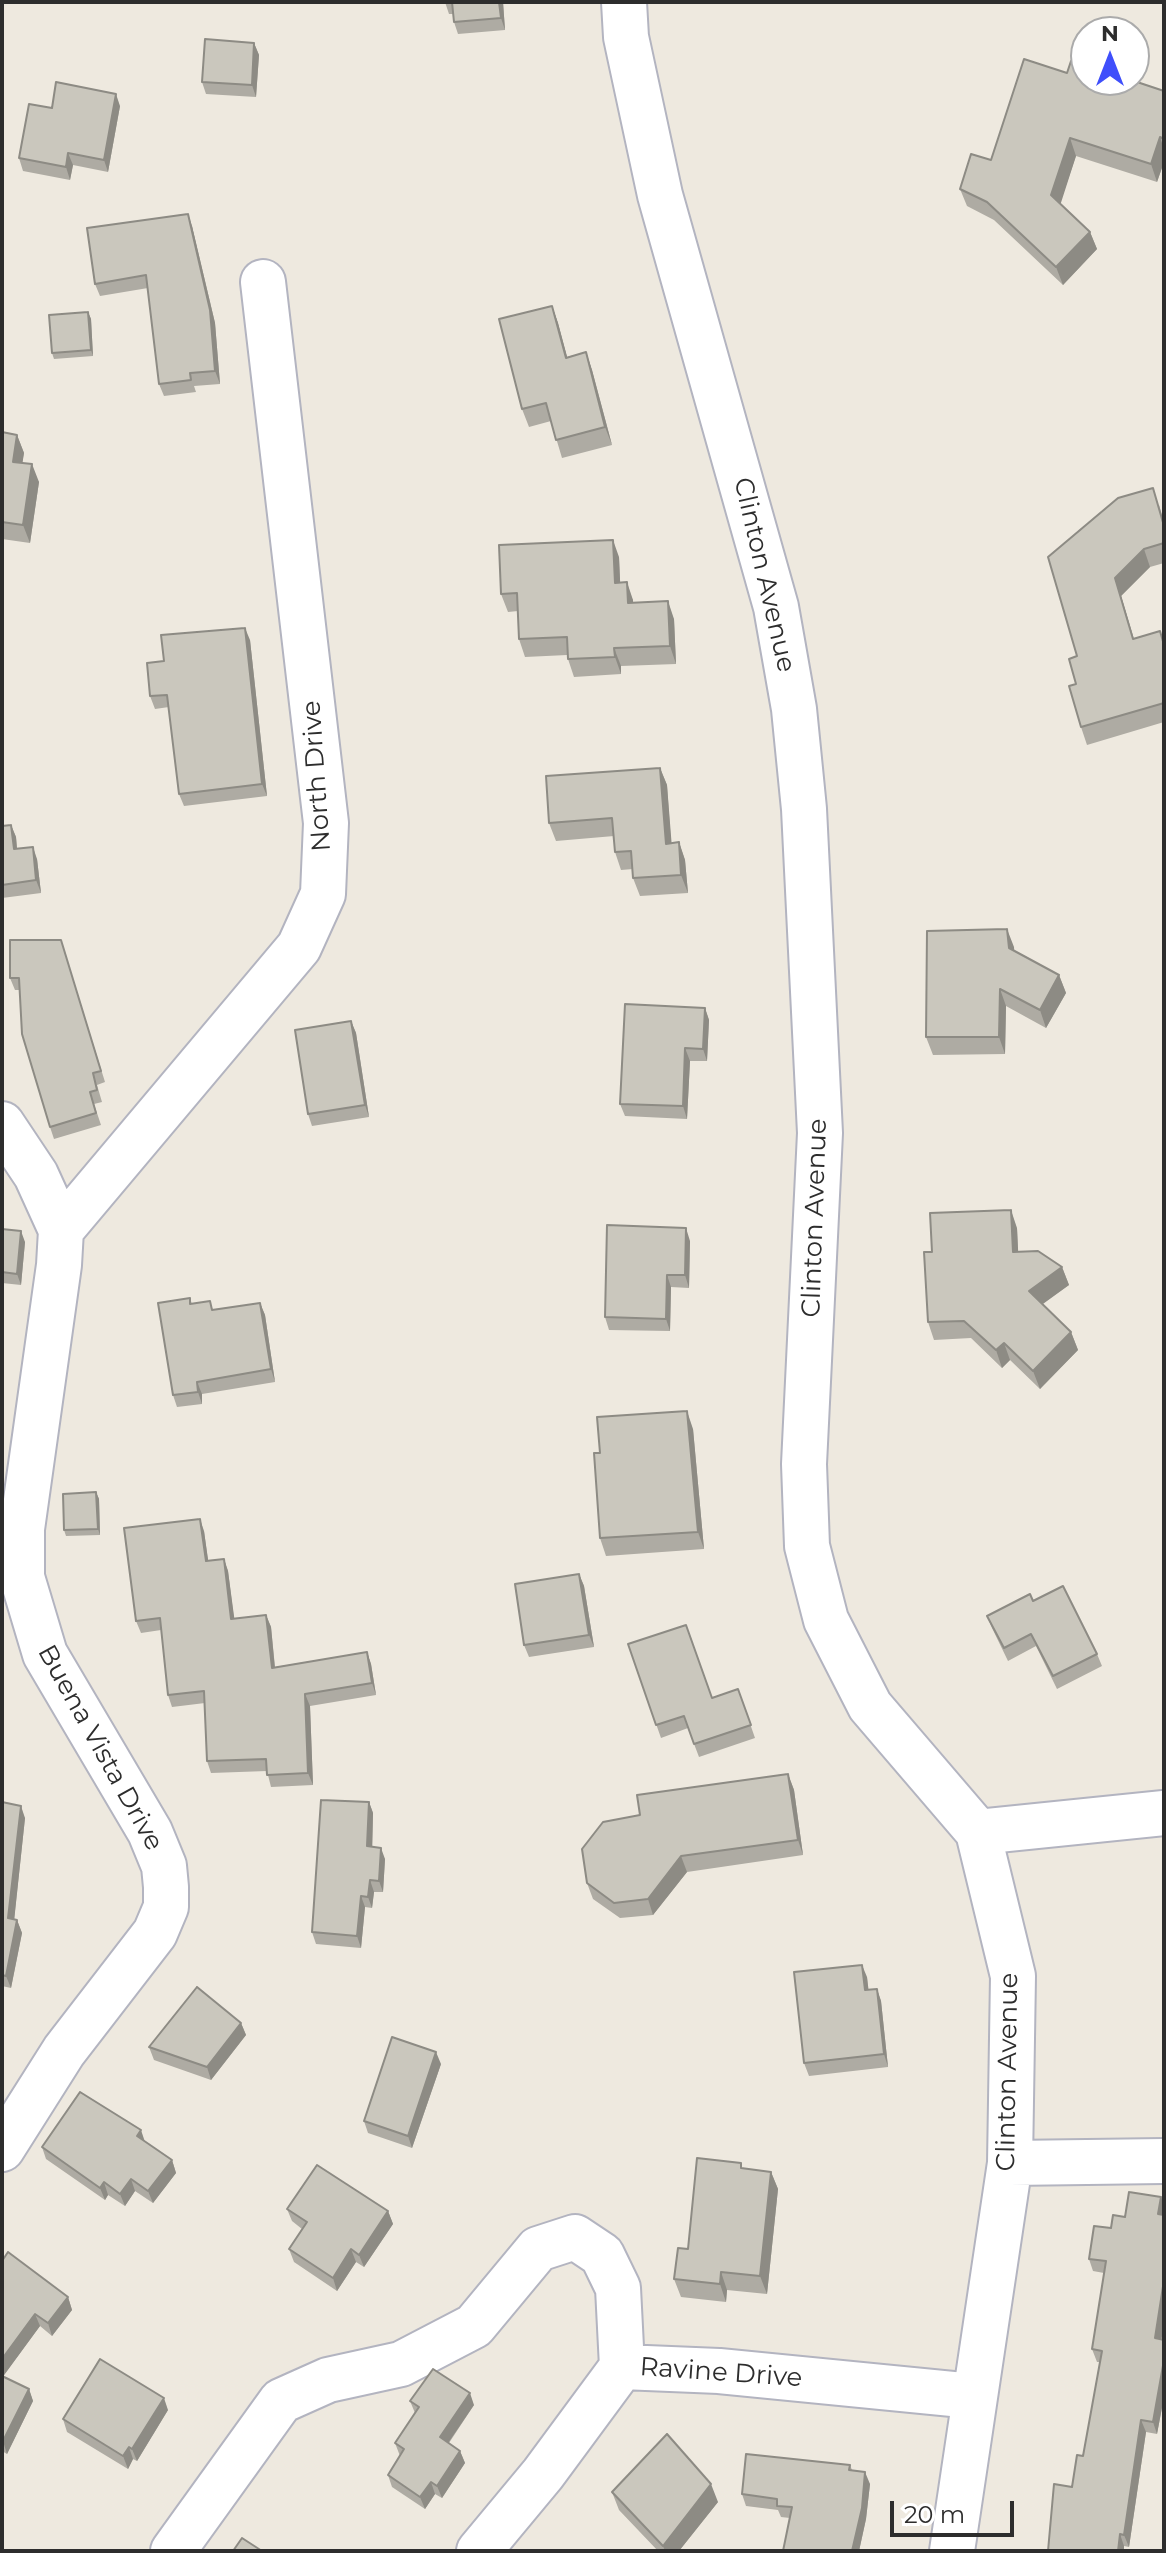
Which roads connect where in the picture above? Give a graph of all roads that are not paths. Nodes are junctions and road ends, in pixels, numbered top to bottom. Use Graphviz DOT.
graph roads {
  1 [pos="624,2"];
  2 [pos="263,282"];
  3 [pos="2,1124"];
  4 [pos="61,1230"];
  5 [pos="1164,1813"];
  6 [pos="978,1832"];
  7 [pos="2,2149"];
  8 [pos="1164,2161"];
  9 [pos="1010,2163"];
  10 [pos="622,2367"];
  11 [pos="973,2396"];
  12 [pos="173,2551"];
  13 [pos="479,2551"];
  14 [pos="952,2551"];
  1 -- 6 [label="street, Clinton Avenue"];
  2 -- 4 [label="street, North Drive"];
  3 -- 4 [label="street, Buena Vista Drive"];
  4 -- 7 [label="street, Buena Vista Drive"];
  5 -- 6 [label="street"];
  6 -- 9 [label="street, Clinton Avenue"];
  8 -- 9 [label="street"];
  9 -- 11 [label="street, Clinton Avenue"];
  10 -- 11 [label="street, Ravine Drive"];
  10 -- 12 [label="street, Ravine Drive"];
  10 -- 13 [label="street"];
  11 -- 14 [label="street, Clinton Avenue"];
}
